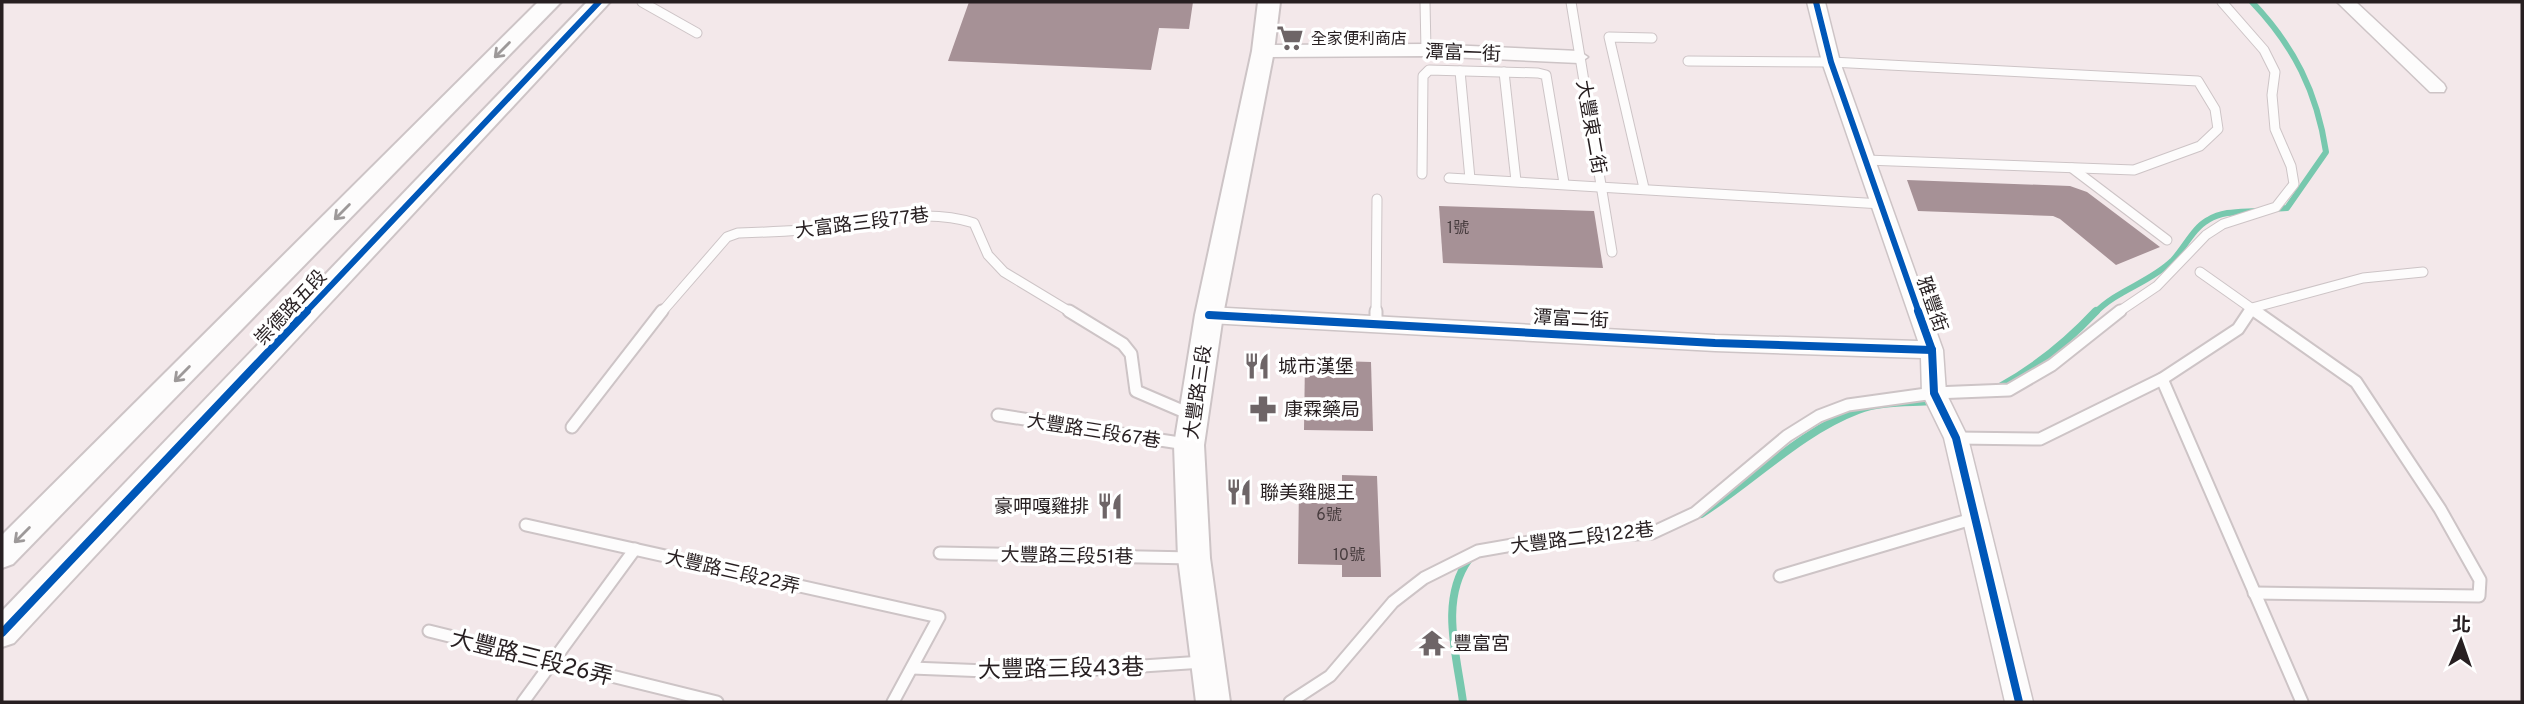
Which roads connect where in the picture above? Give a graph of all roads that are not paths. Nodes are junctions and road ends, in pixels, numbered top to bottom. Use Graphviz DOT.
graph roads {
  1 [pos="550,2"];
  2 [pos="599,2"];
  3 [pos="642,2"];
  4 [pos="1269,2"];
  5 [pos="1425,2"];
  6 [pos="1571,2"];
  7 [pos="1816,2"];
  8 [pos="2222,2"];
  9 [pos="2346,2"];
  10 [pos="697,33"];
  11 [pos="1652,38"];
  12 [pos="1426,50"];
  13 [pos="1263,51"];
  14 [pos="1579,57"];
  15 [pos="1688,61"];
  16 [pos="1831,62"];
  17 [pos="1460,71"];
  18 [pos="1504,72"];
  19 [pos="2437,88"];
  20 [pos="1866,160"];
  21 [pos="2072,168"];
  22 [pos="1422,174"];
  23 [pos="1449,178"];
  24 [pos="1470,179"];
  25 [pos="1516,181"];
  26 [pos="1564,183"];
  27 [pos="1602,185"];
  28 [pos="1644,188"];
  29 [pos="1377,200"];
  30 [pos="1882,204"];
  31 [pos="2167,240"];
  32 [pos="1612,252"];
  33 [pos="2200,272"];
  34 [pos="2423,272"];
  35 [pos="2252,308"];
  36 [pos="1209,315"];
  37 [pos="1376,323"];
  38 [pos="1932,350"];
  39 [pos="2162,379"];
  40 [pos="1934,393"];
  41 [pos="998,415"];
  42 [pos="1192,415"];
  43 [pos="572,426"];
  44 [pos="1956,438"];
  45 [pos="1189,445"];
  46 [pos="1975,518"];
  47 [pos="526,525"];
  48 [pos="635,549"];
  49 [pos="940,553"];
  50 [pos="2,555"];
  51 [pos="1194,558"];
  52 [pos="1780,576"];
  53 [pos="2255,593"];
  54 [pos="429,631"];
  55 [pos="2,633"];
  56 [pos="554,662"];
  57 [pos="1209,662"];
  58 [pos="912,668"];
  59 [pos="523,702"];
  60 [pos="717,702"];
  61 [pos="893,702"];
  62 [pos="1213,702"];
  63 [pos="1290,702"];
  64 [pos="2020,702"];
  65 [pos="2302,702"];
  1 -- 50 [label="street, 崇德路五段, one-way"];
  2 -- 55 [label="street, 崇德路五段"];
  3 -- 10 [label="lane"];
  4 -- 13 [label="street, 大豐路三段"];
  5 -- 12 [label="lane"];
  6 -- 14 [label="lane, 大豐東二街"];
  7 -- 16 [label="street, 雅豐街"];
  8 -- 40 [label="lane, 大豐路二段122巷"];
  9 -- 19 [label="street"];
  11 -- 28 [label="lane"];
  12 -- 13 [label="street, 潭富一街"];
  12 -- 14 [label="street, 潭富一街"];
  13 -- 36 [label="street, 大豐路三段"];
  14 -- 27 [label="lane, 大豐東二街"];
  15 -- 16 [label="lane"];
  16 -- 20 [label="street, 雅豐街"];
  16 -- 21 [label="lane"];
  17 -- 18 [label="lane"];
  17 -- 22 [label="lane"];
  17 -- 24 [label="lane"];
  18 -- 25 [label="lane"];
  18 -- 26 [label="lane"];
  20 -- 21 [label="lane"];
  20 -- 30 [label="street, 雅豐街"];
  21 -- 31 [label="lane"];
  23 -- 24 [label="lane"];
  24 -- 25 [label="lane"];
  25 -- 26 [label="lane"];
  26 -- 27 [label="lane"];
  27 -- 28 [label="lane"];
  27 -- 32 [label="lane, 大豐東二街"];
  28 -- 30 [label="lane"];
  29 -- 37 [label="lane"];
  30 -- 38 [label="street, 雅豐街"];
  33 -- 35 [label="lane"];
  34 -- 35 [label="lane"];
  35 -- 39 [label="lane"];
  35 -- 53 [label="lane"];
  36 -- 37 [label="street, 潭富二街"];
  36 -- 42 [label="street, 大豐路三段"];
  37 -- 38 [label="street, 潭富二街"];
  38 -- 40 [label="street, 雅豐街"];
  39 -- 44 [label="lane"];
  39 -- 53 [label="lane"];
  40 -- 44 [label="street, 雅豐街"];
  40 -- 63 [label="lane, 大豐路二段122巷"];
  41 -- 45 [label="lane, 大豐路三段67巷"];
  42 -- 43 [label="lane, 大富路三段77巷"];
  42 -- 45 [label="street, 大豐路三段"];
  44 -- 46 [label="street, 雅豐街"];
  45 -- 51 [label="street, 大豐路三段"];
  46 -- 52 [label="lane"];
  46 -- 64 [label="street, 雅豐街"];
  47 -- 48 [label="lane, 大豐路三段22弄"];
  48 -- 56 [label="lane"];
  48 -- 58 [label="lane, 大豐路三段22弄"];
  49 -- 51 [label="lane, 大豐路三段51巷"];
  51 -- 57 [label="street, 大豐路三段"];
  53 -- 65 [label="lane"];
  54 -- 56 [label="lane, 大豐路三段26弄"];
  56 -- 59 [label="lane"];
  56 -- 60 [label="lane, 大豐路三段26弄"];
  57 -- 58 [label="lane, 大豐路三段43巷"];
  57 -- 62 [label="street, 大豐路三段"];
  58 -- 61 [label="lane"];
}
